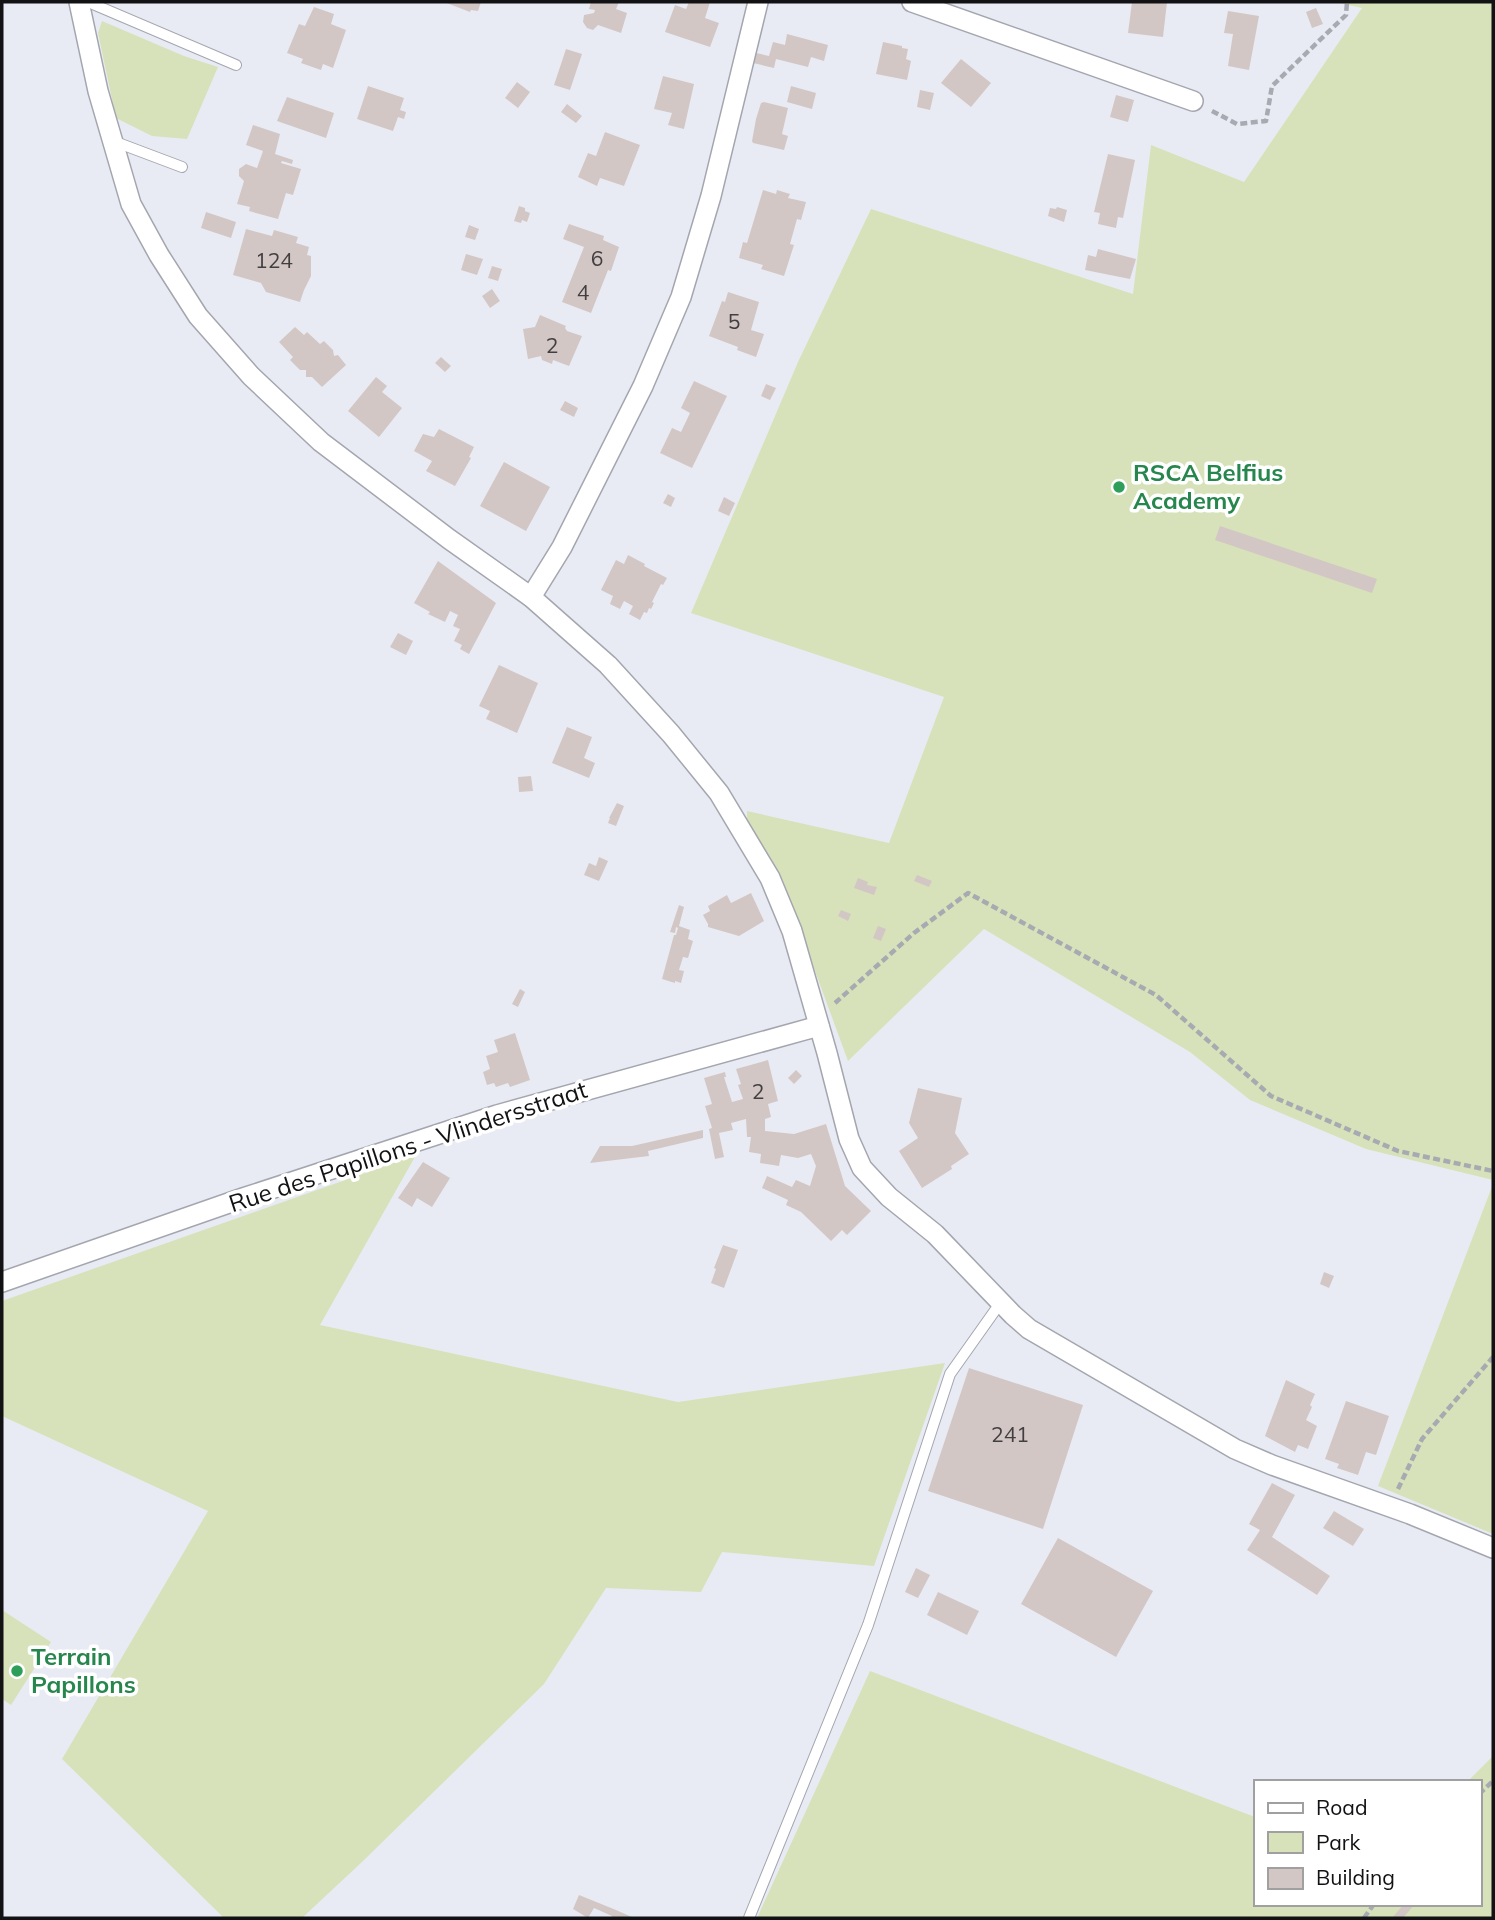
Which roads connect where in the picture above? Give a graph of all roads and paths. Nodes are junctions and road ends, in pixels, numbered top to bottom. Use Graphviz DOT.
graph roads {
  1 [pos="79,2"];
  2 [pos="88,2"];
  3 [pos="758,2"];
  4 [pos="912,2"];
  5 [pos="1347,2"];
  6 [pos="236,65"];
  7 [pos="1193,102"];
  8 [pos="112,141"];
  9 [pos="182,167"];
  10 [pos="531,597"];
  11 [pos="817,1018"];
  12 [pos="1493,1171"];
  13 [pos="2,1282"];
  14 [pos="1001,1302"];
  15 [pos="1493,1357"];
  16 [pos="1390,1507"];
  17 [pos="1493,1548"];
  18 [pos="749,1918"];
  1 -- 8 [label="street"];
  2 -- 6 [label="lane"];
  3 -- 10 [label="street"];
  4 -- 7 [label="street"];
  5 -- 7 [label="path"];
  8 -- 9 [label="lane"];
  8 -- 10 [label="street"];
  10 -- 11 [label="street"];
  11 -- 12 [label="path"];
  11 -- 13 [label="street, Rue des Papillons - Vlindersstraat"];
  11 -- 14 [label="street"];
  14 -- 16 [label="street"];
  14 -- 18 [label="lane"];
  15 -- 16 [label="path"];
  16 -- 17 [label="street"];
}
